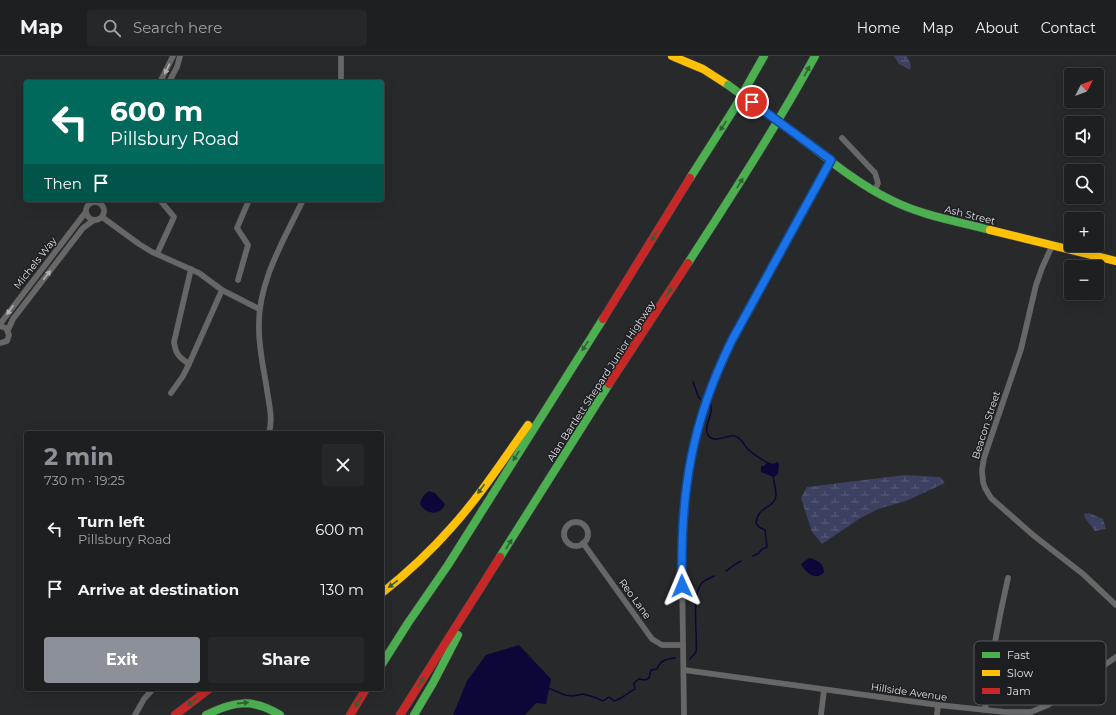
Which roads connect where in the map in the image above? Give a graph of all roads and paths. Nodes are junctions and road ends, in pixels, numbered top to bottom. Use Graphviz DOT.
graph roads {
  1 [pos="172,56"];
  2 [pos="180,56"];
  3 [pos="341,56"];
  4 [pos="672,56"];
  5 [pos="764,56"];
  6 [pos="815,56"];
  7 [pos="161,80"];
  8 [pos="170,80"];
  9 [pos="341,80"];
  10 [pos="842,138"];
  11 [pos="831,160"];
  12 [pos="875,192"];
  13 [pos="92,202"];
  14 [pos="162,202"];
  15 [pos="248,202"];
  16 [pos="302,202"];
  17 [pos="103,203"];
  18 [pos="85,213"];
  19 [pos="102,217"];
  20 [pos="94,220"];
  21 [pos="1052,246"];
  22 [pos="157,254"];
  23 [pos="1116,261"];
  24 [pos="191,270"];
  25 [pos="238,280"];
  26 [pos="222,290"];
  27 [pos="259,309"];
  28 [pos="0,325"];
  29 [pos="8,330"];
  30 [pos="0,343"];
  31 [pos="189,364"];
  32 [pos="571,368"];
  33 [pos="171,393"];
  34 [pos="269,431"];
  35 [pos="583,543"];
  36 [pos="488,577"];
  37 [pos="1008,578"];
  38 [pos="384,591"];
  39 [pos="1116,605"];
  40 [pos="995,641"];
  41 [pos="683,645"];
  42 [pos="1116,657"];
  43 [pos="384,661"];
  44 [pos="1106,664"];
  45 [pos="684,670"];
  46 [pos="824,690"];
  47 [pos="151,691"];
  48 [pos="206,691"];
  49 [pos="365,691"];
  50 [pos="986,705"];
  51 [pos="1048,705"];
  52 [pos="938,706"];
  53 [pos="985,710"];
  54 [pos="135,715"];
  55 [pos="175,715"];
  56 [pos="206,715"];
  57 [pos="280,715"];
  58 [pos="350,715"];
  59 [pos="400,715"];
  60 [pos="414,715"];
  61 [pos="684,715"];
  62 [pos="821,715"];
  63 [pos="937,715"];
  1 -- 7 [label="street, one-way"];
  2 -- 8 [label="street"];
  3 -- 9 [label="street"];
  4 -- 11 [label="main road, Ash Street, bridge"];
  5 -- 32 [label="main road, one-way"];
  36 -- 6 [label="main road, Alan Bartlett Shepard Junior Highway, one-way"];
  10 -- 12 [label="street"];
  11 -- 12 [label="main road, Ash Street"];
  11 -- 41 [label="street"];
  12 -- 21 [label="main road, Ash Street"];
  13 -- 18 [label="street"];
  14 -- 22 [label="street"];
  15 -- 25 [label="street"];
  16 -- 27 [label="street"];
  17 -- 19 [label="street"];
  18 -- 20 [label="street"];
  18 -- 28 [label="street, Michels Way, one-way"];
  19 -- 20 [label="street"];
  19 -- 22 [label="street"];
  29 -- 20 [label="street, Michels Way, one-way"];
  21 -- 23 [label="main road, Ash Street"];
  21 -- 39 [label="street, Beacon Street"];
  22 -- 24 [label="street"];
  24 -- 26 [label="street"];
  24 -- 31 [label="street"];
  26 -- 27 [label="street"];
  26 -- 31 [label="street"];
  27 -- 34 [label="street"];
  28 -- 29 [label="street"];
  29 -- 30 [label="street, Michels Way"];
  31 -- 33 [label="street"];
  32 -- 38 [label="main road, one-way"];
  32 -- 43 [label="main road, one-way"];
  35 -- 35 [label="street"];
  35 -- 41 [label="street, Reo Lane"];
  59 -- 36 [label="main road, Alan Bartlett Shepard Junior Highway, one-way"];
  36 -- 60 [label="main road"];
  37 -- 40 [label="street"];
  41 -- 45 [label="street"];
  42 -- 44 [label="street, Hillside Avenue"];
  45 -- 46 [label="street, Hillside Avenue"];
  45 -- 61 [label="street"];
  46 -- 52 [label="street, Hillside Avenue"];
  46 -- 62 [label="street"];
  47 -- 54 [label="street"];
  48 -- 55 [label="main road, one-way"];
  49 -- 58 [label="main road, one-way"];
  50 -- 53 [label="street"];
  51 -- 53 [label="street, Hillside Avenue"];
  52 -- 53 [label="street, Hillside Avenue"];
  52 -- 63 [label="street"];
  56 -- 57 [label="main road, one-way"];
}
